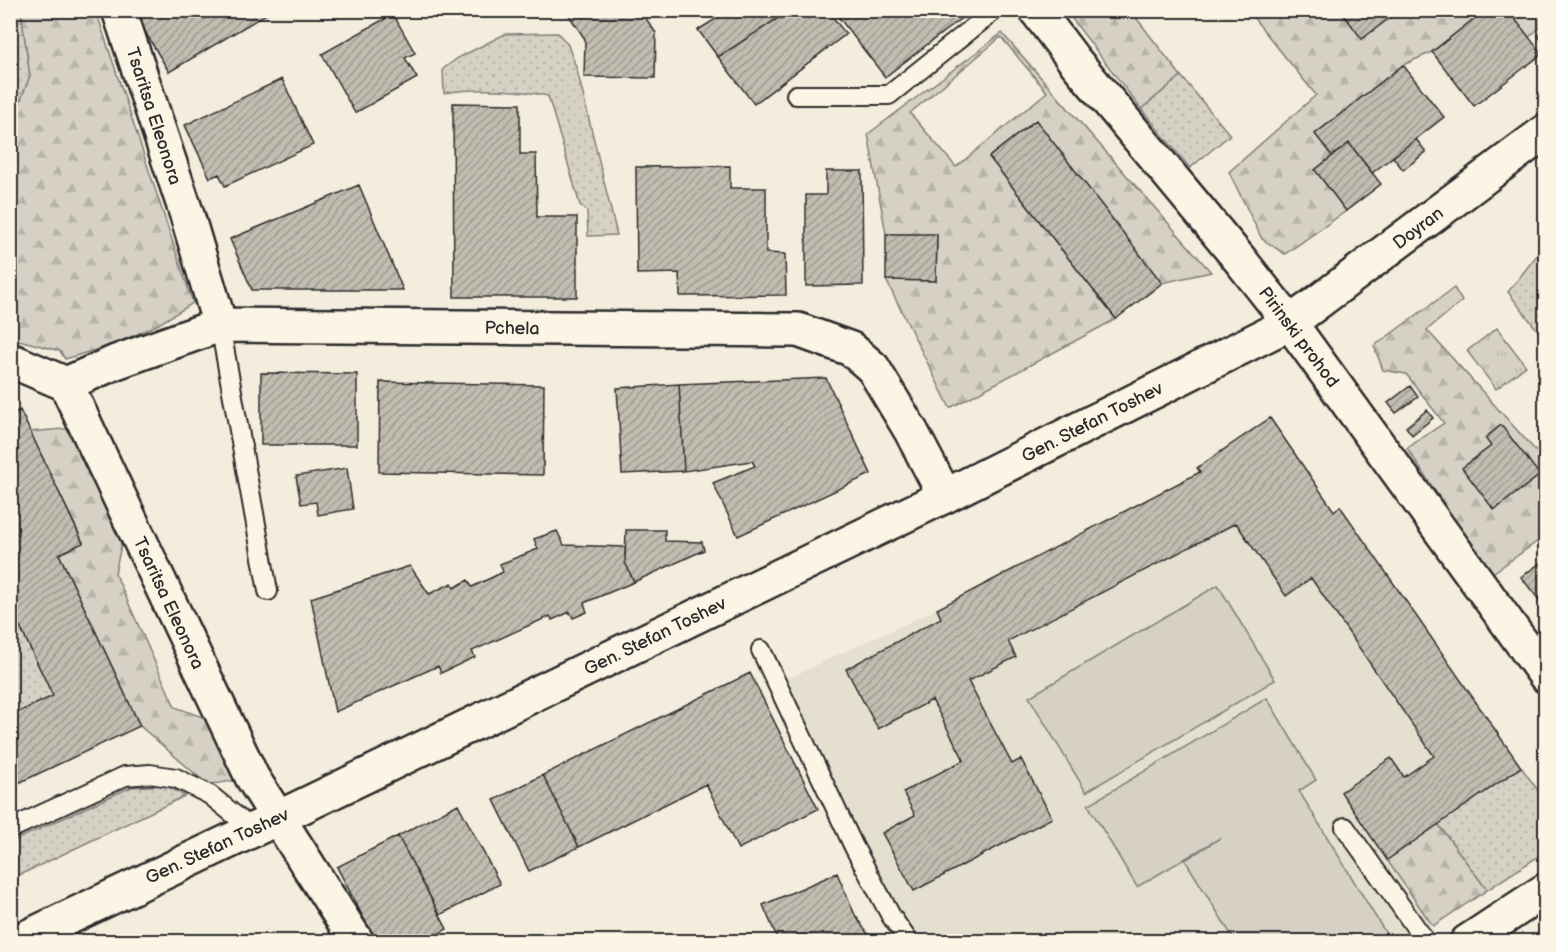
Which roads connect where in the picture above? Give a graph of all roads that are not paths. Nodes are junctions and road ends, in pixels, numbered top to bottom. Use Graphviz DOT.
graph roads {
  1 [pos="119,10"];
  2 [pos="995,10"];
  3 [pos="1036,10"];
  4 [pos="796,95"];
  5 [pos="1545,131"];
  6 [pos="1290,323"];
  7 [pos="220,325"];
  8 [pos="10,360"];
  9 [pos="66,384"];
  10 [pos="945,496"];
  11 [pos="268,591"];
  12 [pos="761,650"];
  13 [pos="1545,676"];
  14 [pos="265,823"];
  15 [pos="1345,827"];
  16 [pos="10,829"];
  17 [pos="1545,890"];
  18 [pos="17,942"];
  19 [pos="357,942"];
  20 [pos="909,942"];
  21 [pos="1426,942"];
  22 [pos="1467,942"];
  1 -- 7 [label="street, Tsaritsa Eleonora"];
  2 -- 4 [label="lane"];
  3 -- 6 [label="street, Pirinski prohod"];
  5 -- 6 [label="street, Doyran"];
  6 -- 10 [label="street, Gen. Stefan Toshev"];
  6 -- 13 [label="street, Pirinski prohod"];
  7 -- 9 [label="street, Pchela"];
  7 -- 10 [label="street, Pchela"];
  7 -- 11 [label="lane"];
  8 -- 9 [label="street"];
  9 -- 14 [label="street, Tsaritsa Eleonora"];
  10 -- 14 [label="street, Gen. Stefan Toshev"];
  12 -- 20 [label="lane"];
  14 -- 16 [label="lane"];
  14 -- 18 [label="street, Gen. Stefan Toshev"];
  14 -- 19 [label="street, Tsaritsa Eleonora"];
  15 -- 21 [label="lane"];
  17 -- 22 [label="street"];
}
